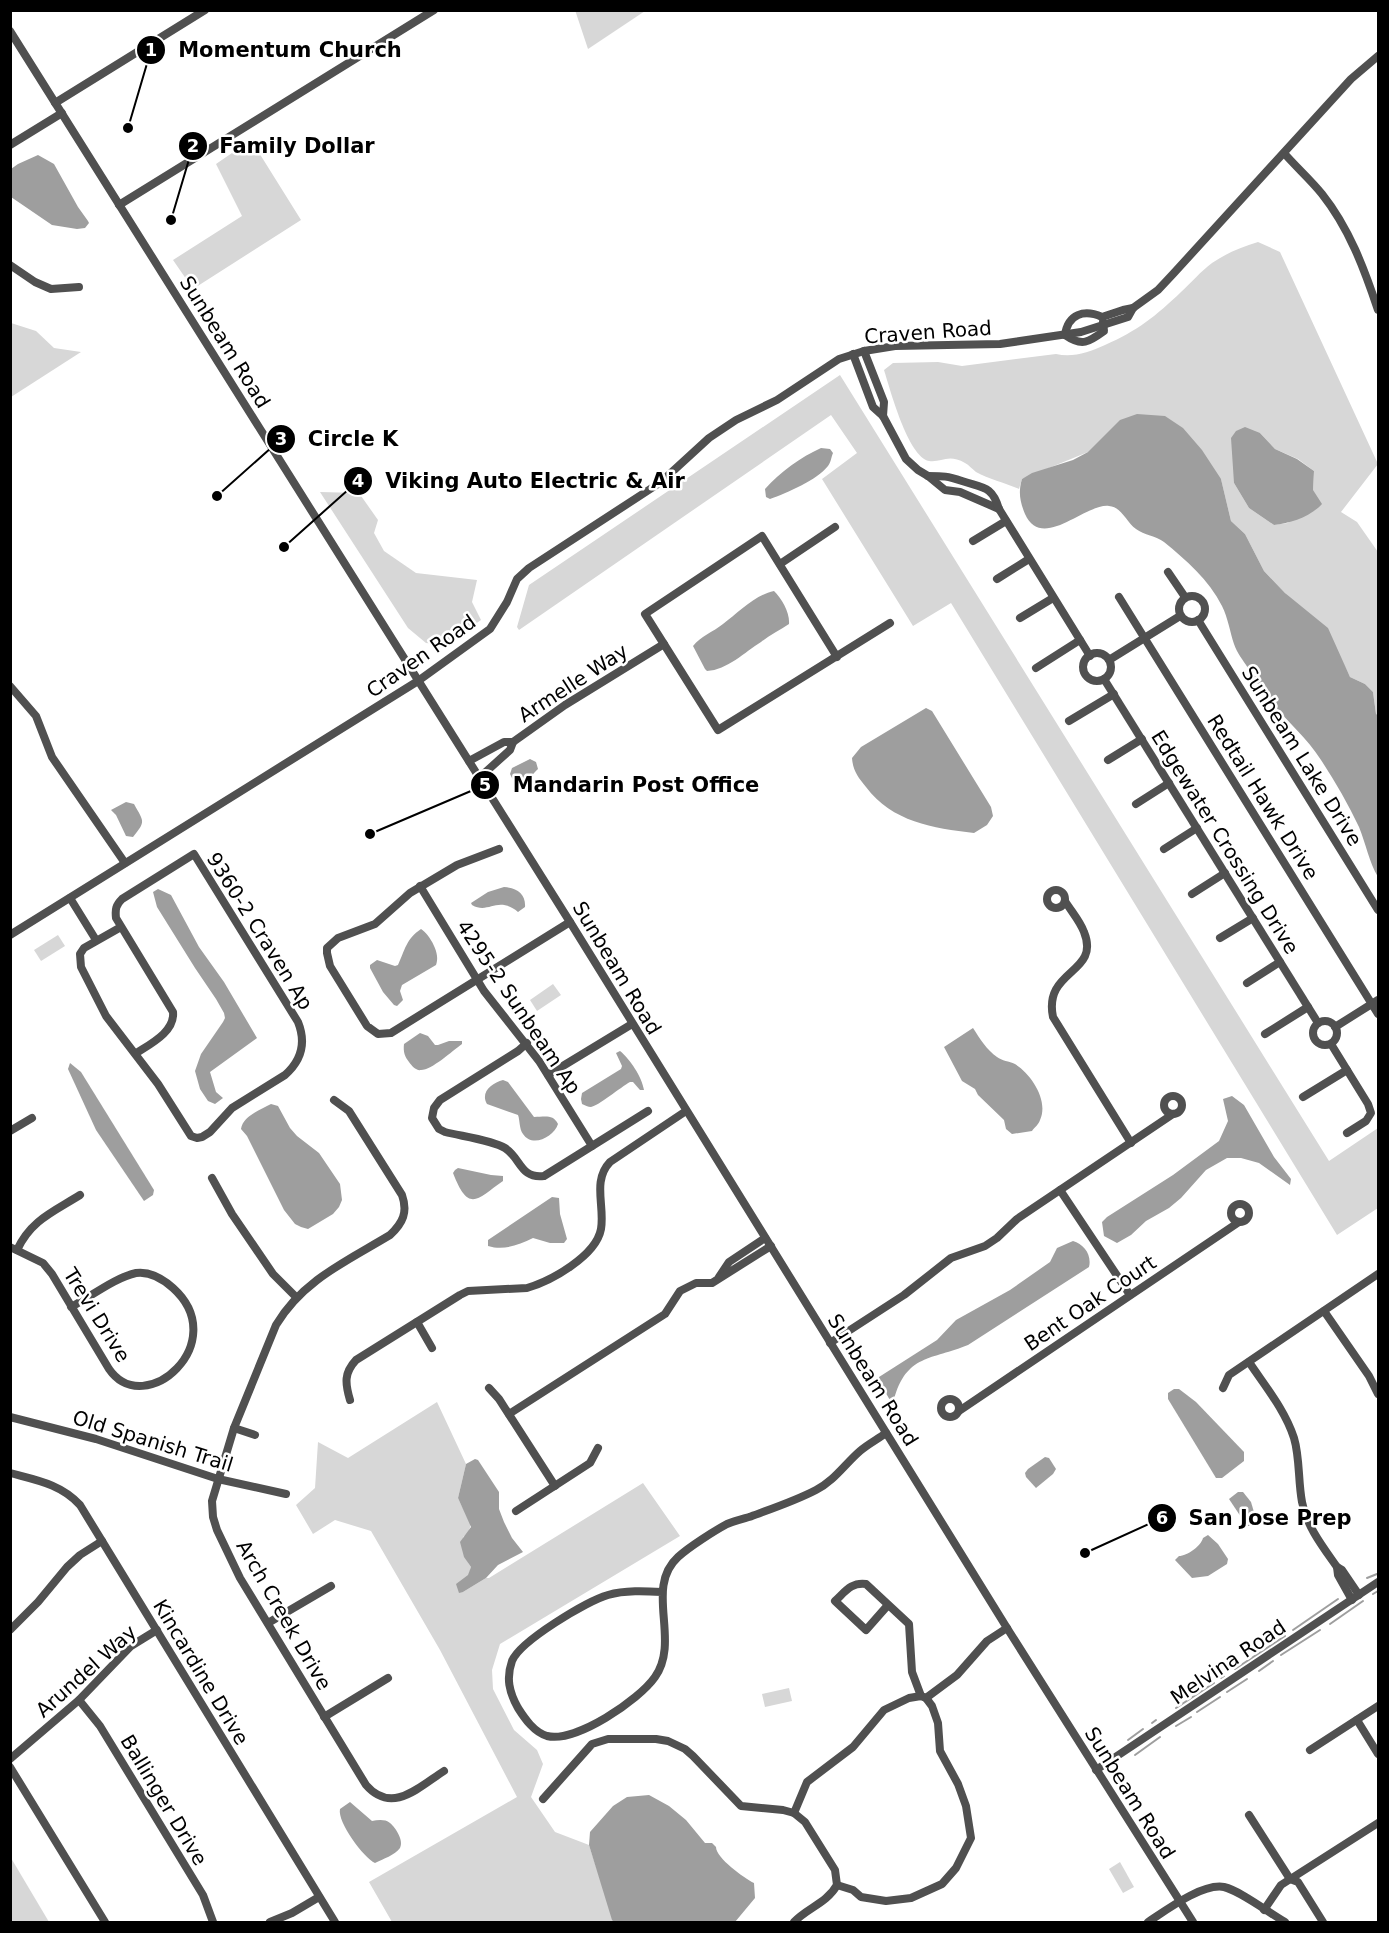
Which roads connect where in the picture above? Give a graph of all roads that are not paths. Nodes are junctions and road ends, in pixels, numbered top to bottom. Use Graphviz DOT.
graph roads {
  1 [pos="205,10"];
  2 [pos="434,10"];
  3 [pos="10,31"];
  4 [pos="1378,56"];
  5 [pos="55,103"];
  6 [pos="62,113"];
  7 [pos="10,145"];
  8 [pos="1284,153"];
  9 [pos="119,205"];
  10 [pos="10,265"];
  11 [pos="79,287"];
  12 [pos="1378,310"];
  13 [pos="1103,321"];
  14 [pos="1065,335"];
  15 [pos="864,351"];
  16 [pos="853,354"];
  17 [pos="883,416"];
  18 [pos="928,476"];
  19 [pos="999,509"];
  20 [pos="1006,521"];
  21 [pos="834,527"];
  22 [pos="973,542"];
  23 [pos="1029,559"];
  24 [pos="780,564"];
  25 [pos="1168,572"];
  26 [pos="997,579"];
  27 [pos="1119,597"];
  28 [pos="1185,597"];
  29 [pos="1053,598"];
  30 [pos="1180,615"];
  31 [pos="1020,618"];
  32 [pos="1198,620"];
  33 [pos="890,623"];
  34 [pos="1144,638"];
  35 [pos="1080,640"];
  36 [pos="664,644"];
  37 [pos="1090,656"];
  38 [pos="837,657"];
  39 [pos="1109,660"];
  40 [pos="1036,668"];
  41 [pos="1104,679"];
  42 [pos="418,681"];
  43 [pos="10,686"];
  44 [pos="1114,694"];
  45 [pos="1070,722"];
  46 [pos="1142,739"];
  47 [pos="513,742"];
  48 [pos="1108,760"];
  49 [pos="469,761"];
  50 [pos="479,778"];
  51 [pos="1169,783"];
  52 [pos="1136,804"];
  53 [pos="1197,828"];
  54 [pos="499,849"];
  55 [pos="1164,849"];
  56 [pos="125,863"];
  57 [pos="1225,873"];
  58 [pos="420,886"];
  59 [pos="1192,894"];
  60 [pos="70,898"];
  61 [pos="1065,901"];
  62 [pos="1378,910"];
  63 [pos="1253,918"];
  64 [pos="570,922"];
  65 [pos="121,927"];
  66 [pos="10,935"];
  67 [pos="1220,938"];
  68 [pos="96,940"];
  69 [pos="1280,962"];
  70 [pos="477,980"];
  71 [pos="1247,983"];
  72 [pos="1375,1002"];
  73 [pos="1308,1007"];
  74 [pos="1378,1014"];
  75 [pos="1318,1023"];
  76 [pos="632,1024"];
  77 [pos="1335,1027"];
  78 [pos="1265,1034"];
  79 [pos="527,1043"];
  80 [pos="1331,1044"];
  81 [pos="135,1054"];
  82 [pos="1347,1070"];
  83 [pos="548,1075"];
  84 [pos="1303,1097"];
  85 [pos="334,1100"];
  86 [pos="648,1111"];
  87 [pos="686,1111"];
  88 [pos="1173,1114"];
  89 [pos="32,1118"];
  90 [pos="10,1131"];
  91 [pos="1347,1132"];
  92 [pos="1131,1143"];
  93 [pos="592,1146"];
  94 [pos="212,1178"];
  95 [pos="1060,1190"];
  96 [pos="80,1195"];
  97 [pos="1239,1222"];
  98 [pos="765,1238"];
  99 [pos="771,1246"];
  100 [pos="14,1249"];
  101 [pos="1378,1274"];
  102 [pos="717,1280"];
  103 [pos="1130,1295"];
  104 [pos="296,1297"];
  105 [pos="71,1307"];
  106 [pos="1324,1311"];
  107 [pos="417,1322"];
  108 [pos="831,1343"];
  109 [pos="432,1348"];
  110 [pos="1249,1362"];
  111 [pos="1223,1388"];
  112 [pos="489,1389"];
  113 [pos="1378,1394"];
  114 [pos="350,1400"];
  115 [pos="959,1411"];
  116 [pos="509,1414"];
  117 [pos="10,1417"];
  118 [pos="234,1428"];
  119 [pos="886,1433"];
  120 [pos="255,1435"];
  121 [pos="598,1448"];
  122 [pos="10,1473"];
  123 [pos="218,1479"];
  124 [pos="555,1486"];
  125 [pos="286,1494"];
  126 [pos="516,1511"];
  127 [pos="102,1541"];
  128 [pos="1378,1582"];
  129 [pos="331,1586"];
  130 [pos="662,1592"];
  131 [pos="1355,1598"];
  132 [pos="888,1605"];
  133 [pos="268,1623"];
  134 [pos="10,1630"];
  135 [pos="157,1630"];
  136 [pos="1003,1631"];
  137 [pos="388,1678"];
  138 [pos="923,1697"];
  139 [pos="79,1700"];
  140 [pos="1378,1706"];
  141 [pos="324,1717"];
  142 [pos="1357,1720"];
  143 [pos="586,1729"];
  144 [pos="592,1744"];
  145 [pos="1310,1750"];
  146 [pos="1378,1755"];
  147 [pos="10,1759"];
  148 [pos="10,1767"];
  149 [pos="1096,1770"];
  150 [pos="444,1771"];
  151 [pos="543,1799"];
  152 [pos="794,1814"];
  153 [pos="1249,1815"];
  154 [pos="1378,1823"];
  155 [pos="1290,1880"];
  156 [pos="837,1885"];
  157 [pos="319,1897"];
  158 [pos="1180,1902"];
  159 [pos="1264,1910"];
  160 [pos="105,1923"];
  161 [pos="213,1923"];
  162 [pos="270,1923"];
  163 [pos="335,1923"];
  164 [pos="794,1923"];
  165 [pos="1148,1923"];
  166 [pos="1193,1923"];
  167 [pos="1285,1923"];
  168 [pos="1323,1923"];
  1 -- 5 [label="street"];
  2 -- 9 [label="street"];
  3 -- 5 [label="street, Sunbeam Road"];
  4 -- 8 [label="street, Craven Road"];
  5 -- 6 [label="street, Sunbeam Road"];
  6 -- 7 [label="street"];
  6 -- 9 [label="street, Sunbeam Road"];
  8 -- 12 [label="street"];
  8 -- 13 [label="street, Craven Road"];
  9 -- 42 [label="street, Sunbeam Road"];
  10 -- 11 [label="street"];
  13 -- 14 [label="street, Craven Road"];
  13 -- 14 [label="street, Craven Road"];
  14 -- 15 [label="street, Craven Road"];
  15 -- 16 [label="street, Craven Road"];
  15 -- 17 [label="street"];
  16 -- 17 [label="street"];
  16 -- 42 [label="street, Craven Road"];
  17 -- 18 [label="street"];
  18 -- 19 [label="street"];
  18 -- 19 [label="street"];
  19 -- 20 [label="street"];
  20 -- 22 [label="street"];
  20 -- 23 [label="street"];
  21 -- 24 [label="street"];
  23 -- 26 [label="street"];
  23 -- 29 [label="street"];
  24 -- 36 [label="street"];
  24 -- 38 [label="street"];
  25 -- 28 [label="street"];
  27 -- 34 [label="street, Redtail Hawk Drive"];
  28 -- 30 [label="street"];
  28 -- 32 [label="street"];
  29 -- 31 [label="street"];
  29 -- 35 [label="street"];
  30 -- 32 [label="street"];
  30 -- 34 [label="street"];
  32 -- 62 [label="street, Sunbeam Lake Drive"];
  33 -- 38 [label="street"];
  34 -- 39 [label="street"];
  34 -- 72 [label="street, Redtail Hawk Drive"];
  35 -- 37 [label="street"];
  35 -- 40 [label="street"];
  36 -- 38 [label="street"];
  36 -- 47 [label="street, Armelle Way"];
  37 -- 39 [label="street"];
  37 -- 41 [label="street"];
  39 -- 41 [label="street"];
  41 -- 44 [label="street, Edgewater Crossing Drive"];
  42 -- 49 [label="street, Sunbeam Road"];
  42 -- 56 [label="street, Craven Road"];
  43 -- 56 [label="street"];
  44 -- 45 [label="street"];
  44 -- 46 [label="street, Edgewater Crossing Drive"];
  46 -- 48 [label="street"];
  46 -- 51 [label="street, Edgewater Crossing Drive"];
  47 -- 49 [label="street"];
  47 -- 50 [label="street, Armelle Way"];
  49 -- 50 [label="street, Sunbeam Road"];
  50 -- 64 [label="street, Sunbeam Road"];
  51 -- 52 [label="street"];
  51 -- 53 [label="street, Edgewater Crossing Drive"];
  53 -- 55 [label="street"];
  53 -- 57 [label="street, Edgewater Crossing Drive"];
  54 -- 58 [label="street"];
  56 -- 60 [label="street, Craven Road"];
  57 -- 59 [label="street"];
  57 -- 63 [label="street, Edgewater Crossing Drive"];
  58 -- 70 [label="street, 4295-2 Sunbeam Ap"];
  58 -- 70 [label="street"];
  60 -- 66 [label="street, Craven Road"];
  60 -- 68 [label="street"];
  61 -- 92 [label="street"];
  63 -- 67 [label="street"];
  63 -- 69 [label="street, Edgewater Crossing Drive"];
  64 -- 70 [label="street"];
  64 -- 76 [label="street, Sunbeam Road"];
  65 -- 68 [label="street, 9360-2 Craven Ap"];
  65 -- 81 [label="street"];
  65 -- 81 [label="street, 9360-2 Craven Ap"];
  68 -- 81 [label="street, 9360-2 Craven Ap"];
  69 -- 71 [label="street"];
  69 -- 73 [label="street, Edgewater Crossing Drive"];
  70 -- 79 [label="street, 4295-2 Sunbeam Ap"];
  72 -- 74 [label="street, Redtail Hawk Drive"];
  72 -- 77 [label="street"];
  73 -- 75 [label="street, Edgewater Crossing Drive"];
  73 -- 78 [label="street"];
  75 -- 77 [label="street"];
  75 -- 80 [label="street"];
  76 -- 83 [label="street"];
  76 -- 87 [label="street, Sunbeam Road"];
  77 -- 80 [label="street"];
  79 -- 83 [label="street, 4295-2 Sunbeam Ap"];
  79 -- 93 [label="street"];
  80 -- 82 [label="street"];
  82 -- 84 [label="street"];
  82 -- 91 [label="street"];
  83 -- 93 [label="street, 4295-2 Sunbeam Ap"];
  85 -- 104 [label="street, Arch Creek Drive"];
  86 -- 93 [label="street"];
  87 -- 98 [label="street, Sunbeam Road"];
  87 -- 107 [label="street"];
  88 -- 92 [label="street"];
  89 -- 90 [label="street"];
  92 -- 95 [label="street"];
  94 -- 104 [label="street"];
  95 -- 103 [label="street"];
  95 -- 108 [label="street"];
  96 -- 100 [label="street"];
  97 -- 103 [label="street, Bent Oak Court"];
  98 -- 99 [label="street, Sunbeam Road"];
  98 -- 102 [label="street"];
  99 -- 102 [label="street"];
  99 -- 108 [label="street, Sunbeam Road"];
  100 -- 105 [label="street, Trevi Drive"];
  101 -- 106 [label="street"];
  102 -- 116 [label="street"];
  103 -- 115 [label="street, Bent Oak Court"];
  104 -- 118 [label="street, Arch Creek Drive"];
  105 -- 105 [label="street, Trevi Drive"];
  106 -- 110 [label="street"];
  106 -- 113 [label="street"];
  107 -- 109 [label="street"];
  107 -- 114 [label="street"];
  108 -- 119 [label="street, Sunbeam Road"];
  110 -- 111 [label="street"];
  110 -- 131 [label="street"];
  112 -- 116 [label="street"];
  116 -- 124 [label="street"];
  117 -- 123 [label="street, Old Spanish Trail"];
  118 -- 120 [label="street"];
  118 -- 123 [label="street, Arch Creek Drive"];
  119 -- 130 [label="street"];
  119 -- 136 [label="street, Sunbeam Road"];
  121 -- 124 [label="street"];
  122 -- 127 [label="street, Kincardine Drive"];
  123 -- 125 [label="street, Old Spanish Trail"];
  123 -- 133 [label="street, Arch Creek Drive"];
  124 -- 126 [label="street"];
  127 -- 134 [label="street"];
  127 -- 135 [label="street, Kincardine Drive"];
  128 -- 131 [label="street, Melvina Road"];
  129 -- 133 [label="street"];
  130 -- 143 [label="street"];
  130 -- 143 [label="street"];
  131 -- 149 [label="street, Melvina Road"];
  132 -- 132 [label="street"];
  132 -- 138 [label="street"];
  133 -- 141 [label="street, Arch Creek Drive"];
  135 -- 139 [label="street, Arundel Way"];
  135 -- 157 [label="street, Kincardine Drive"];
  136 -- 138 [label="street"];
  136 -- 149 [label="street, Sunbeam Road"];
  137 -- 141 [label="street"];
  138 -- 152 [label="street"];
  138 -- 156 [label="street"];
  139 -- 147 [label="street, Arundel Way"];
  139 -- 161 [label="street, Ballinger Drive"];
  140 -- 142 [label="street"];
  141 -- 150 [label="street, Arch Creek Drive"];
  142 -- 145 [label="street"];
  142 -- 146 [label="street"];
  143 -- 144 [label="street"];
  144 -- 151 [label="street"];
  144 -- 152 [label="street"];
  148 -- 160 [label="street"];
  149 -- 158 [label="street, Sunbeam Road"];
  152 -- 156 [label="street"];
  153 -- 155 [label="street"];
  154 -- 155 [label="street"];
  155 -- 159 [label="street"];
  155 -- 168 [label="street"];
  156 -- 164 [label="street"];
  157 -- 162 [label="street"];
  157 -- 163 [label="street, Kincardine Drive"];
  158 -- 159 [label="street"];
  158 -- 165 [label="street"];
  158 -- 166 [label="street, Sunbeam Road"];
  159 -- 167 [label="street"];
}
